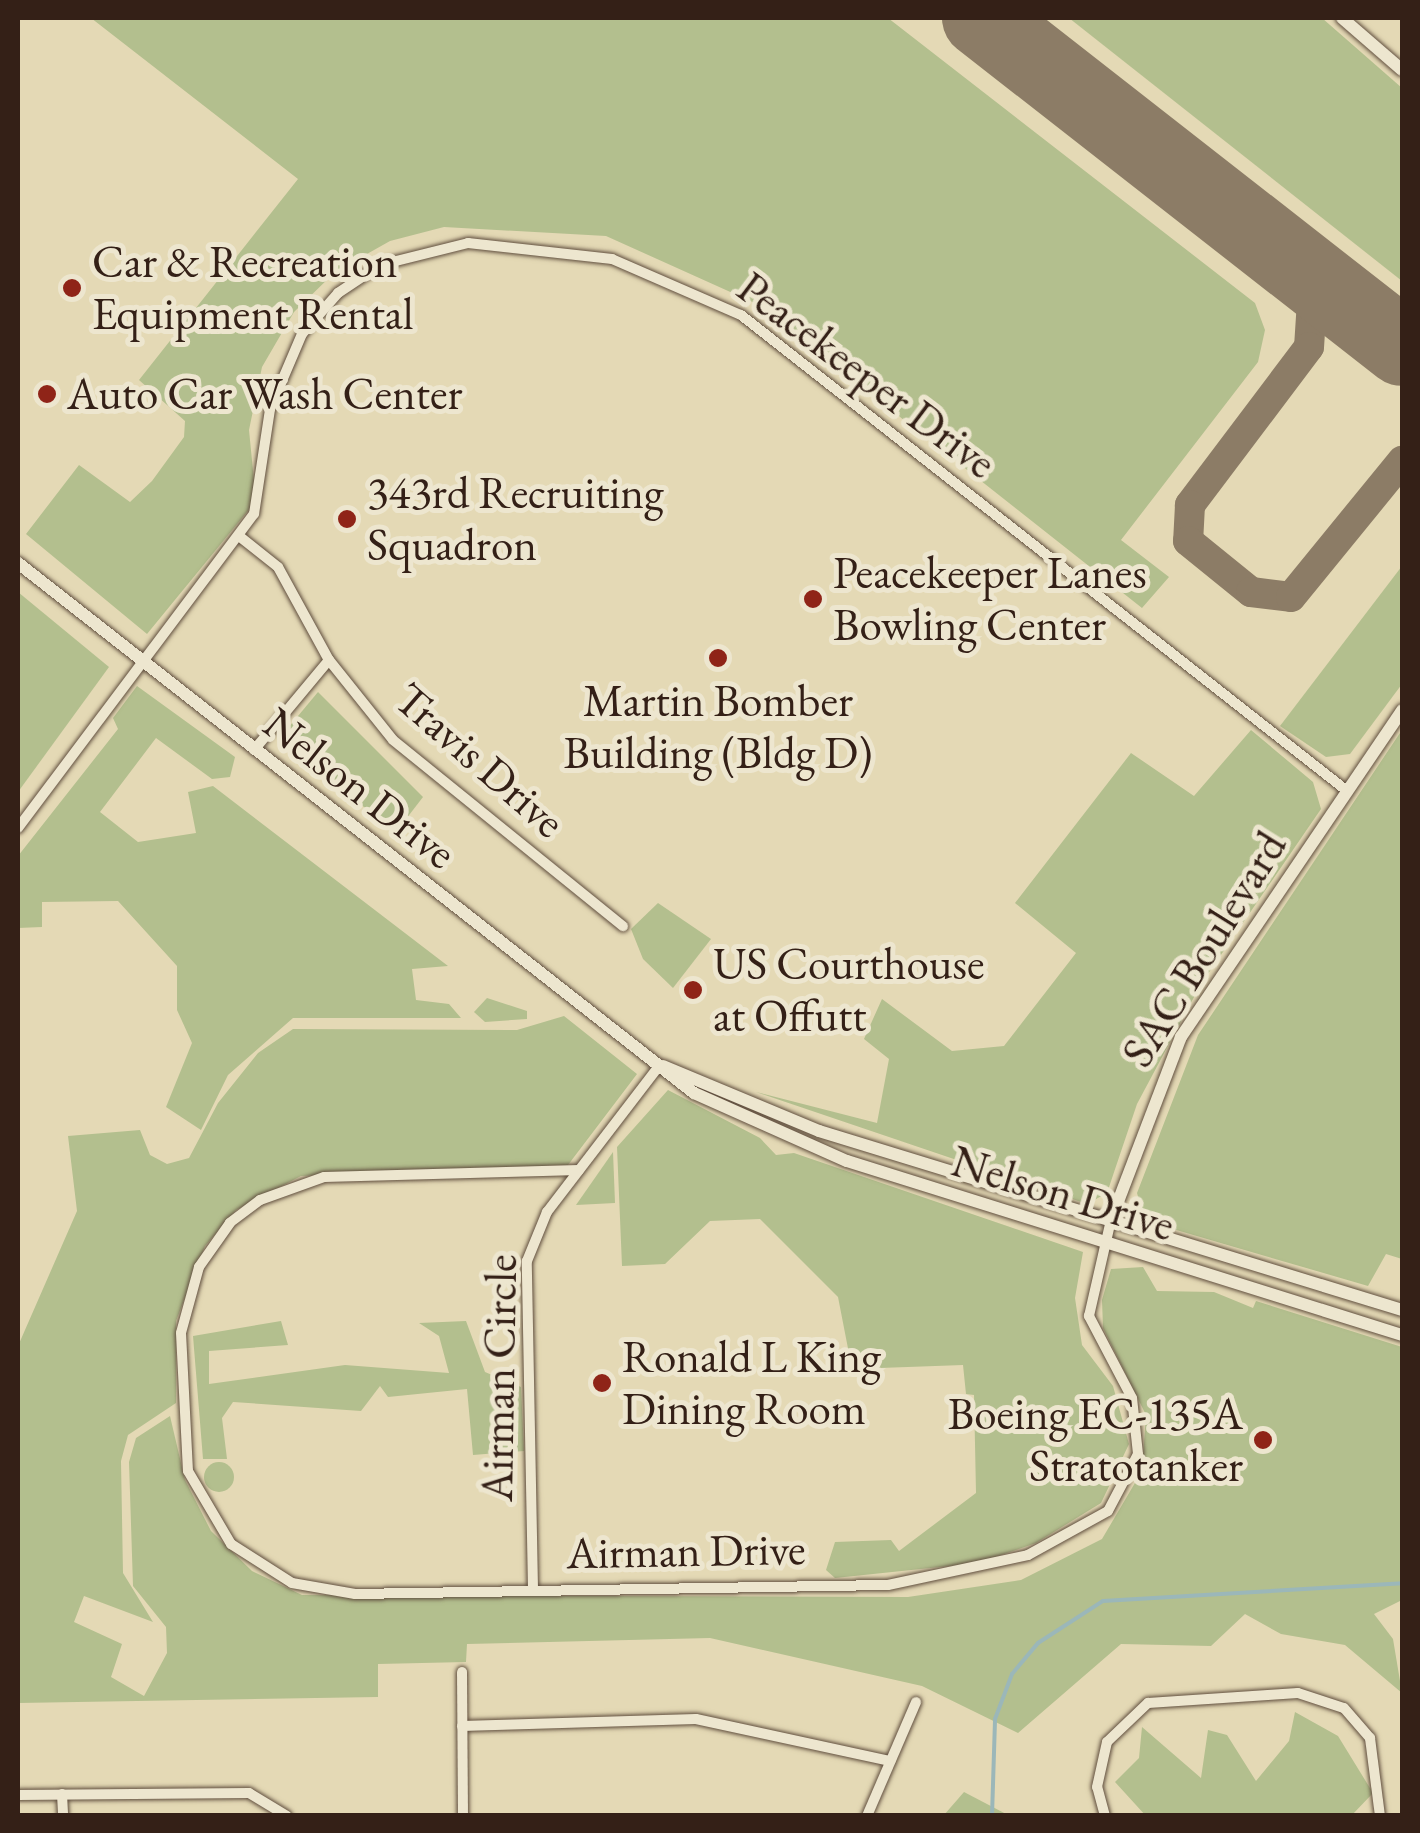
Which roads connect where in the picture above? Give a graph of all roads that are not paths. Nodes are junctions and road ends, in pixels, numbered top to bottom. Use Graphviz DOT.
graph roads {
  1 [pos="1342,18"];
  2 [pos="1402,70"];
  3 [pos="239,536"];
  4 [pos="18,563"];
  5 [pos="144,660"];
  6 [pos="329,660"];
  7 [pos="1402,710"];
  8 [pos="254,750"];
  9 [pos="1346,790"];
  10 [pos="18,828"];
  11 [pos="623,926"];
  12 [pos="660,1065"];
  13 [pos="578,1170"];
  14 [pos="1111,1220"];
  15 [pos="1104,1244"];
  16 [pos="1402,1310"];
  17 [pos="1402,1335"];
  18 [pos="533,1588"];
  19 [pos="462,1672"];
  20 [pos="916,1702"];
  21 [pos="462,1726"];
  22 [pos="891,1761"];
  23 [pos="62,1794"];
  24 [pos="18,1795"];
  25 [pos="62,1816"];
  26 [pos="286,1816"];
  27 [pos="463,1816"];
  28 [pos="867,1816"];
  29 [pos="1104,1816"];
  30 [pos="1380,1816"];
  1 -- 2 [label="street"];
  3 -- 5 [label="street, Peacekeeper Drive"];
  3 -- 6 [label="street, Travis Drive"];
  3 -- 9 [label="street, Peacekeeper Drive"];
  4 -- 5 [label="street, Nelson Drive"];
  5 -- 8 [label="street, Nelson Drive"];
  5 -- 10 [label="street"];
  6 -- 8 [label="street"];
  6 -- 11 [label="street, Travis Drive"];
  7 -- 9 [label="street, SAC Boulevard"];
  8 -- 12 [label="street, Nelson Drive"];
  9 -- 14 [label="street, SAC Boulevard"];
  12 -- 13 [label="street"];
  12 -- 14 [label="street, Nelson Drive"];
  12 -- 15 [label="street, Nelson Drive"];
  13 -- 18 [label="street, Airman Circle"];
  13 -- 18 [label="street"];
  14 -- 15 [label="street, SAC Boulevard"];
  14 -- 16 [label="street, Nelson Drive"];
  15 -- 17 [label="street, Nelson Drive"];
  15 -- 18 [label="street, Airman Drive"];
  19 -- 21 [label="street"];
  20 -- 22 [label="street"];
  21 -- 22 [label="street"];
  21 -- 27 [label="street"];
  22 -- 28 [label="street"];
  23 -- 24 [label="street"];
  23 -- 25 [label="street"];
  23 -- 26 [label="street"];
  29 -- 30 [label="street"];
}
